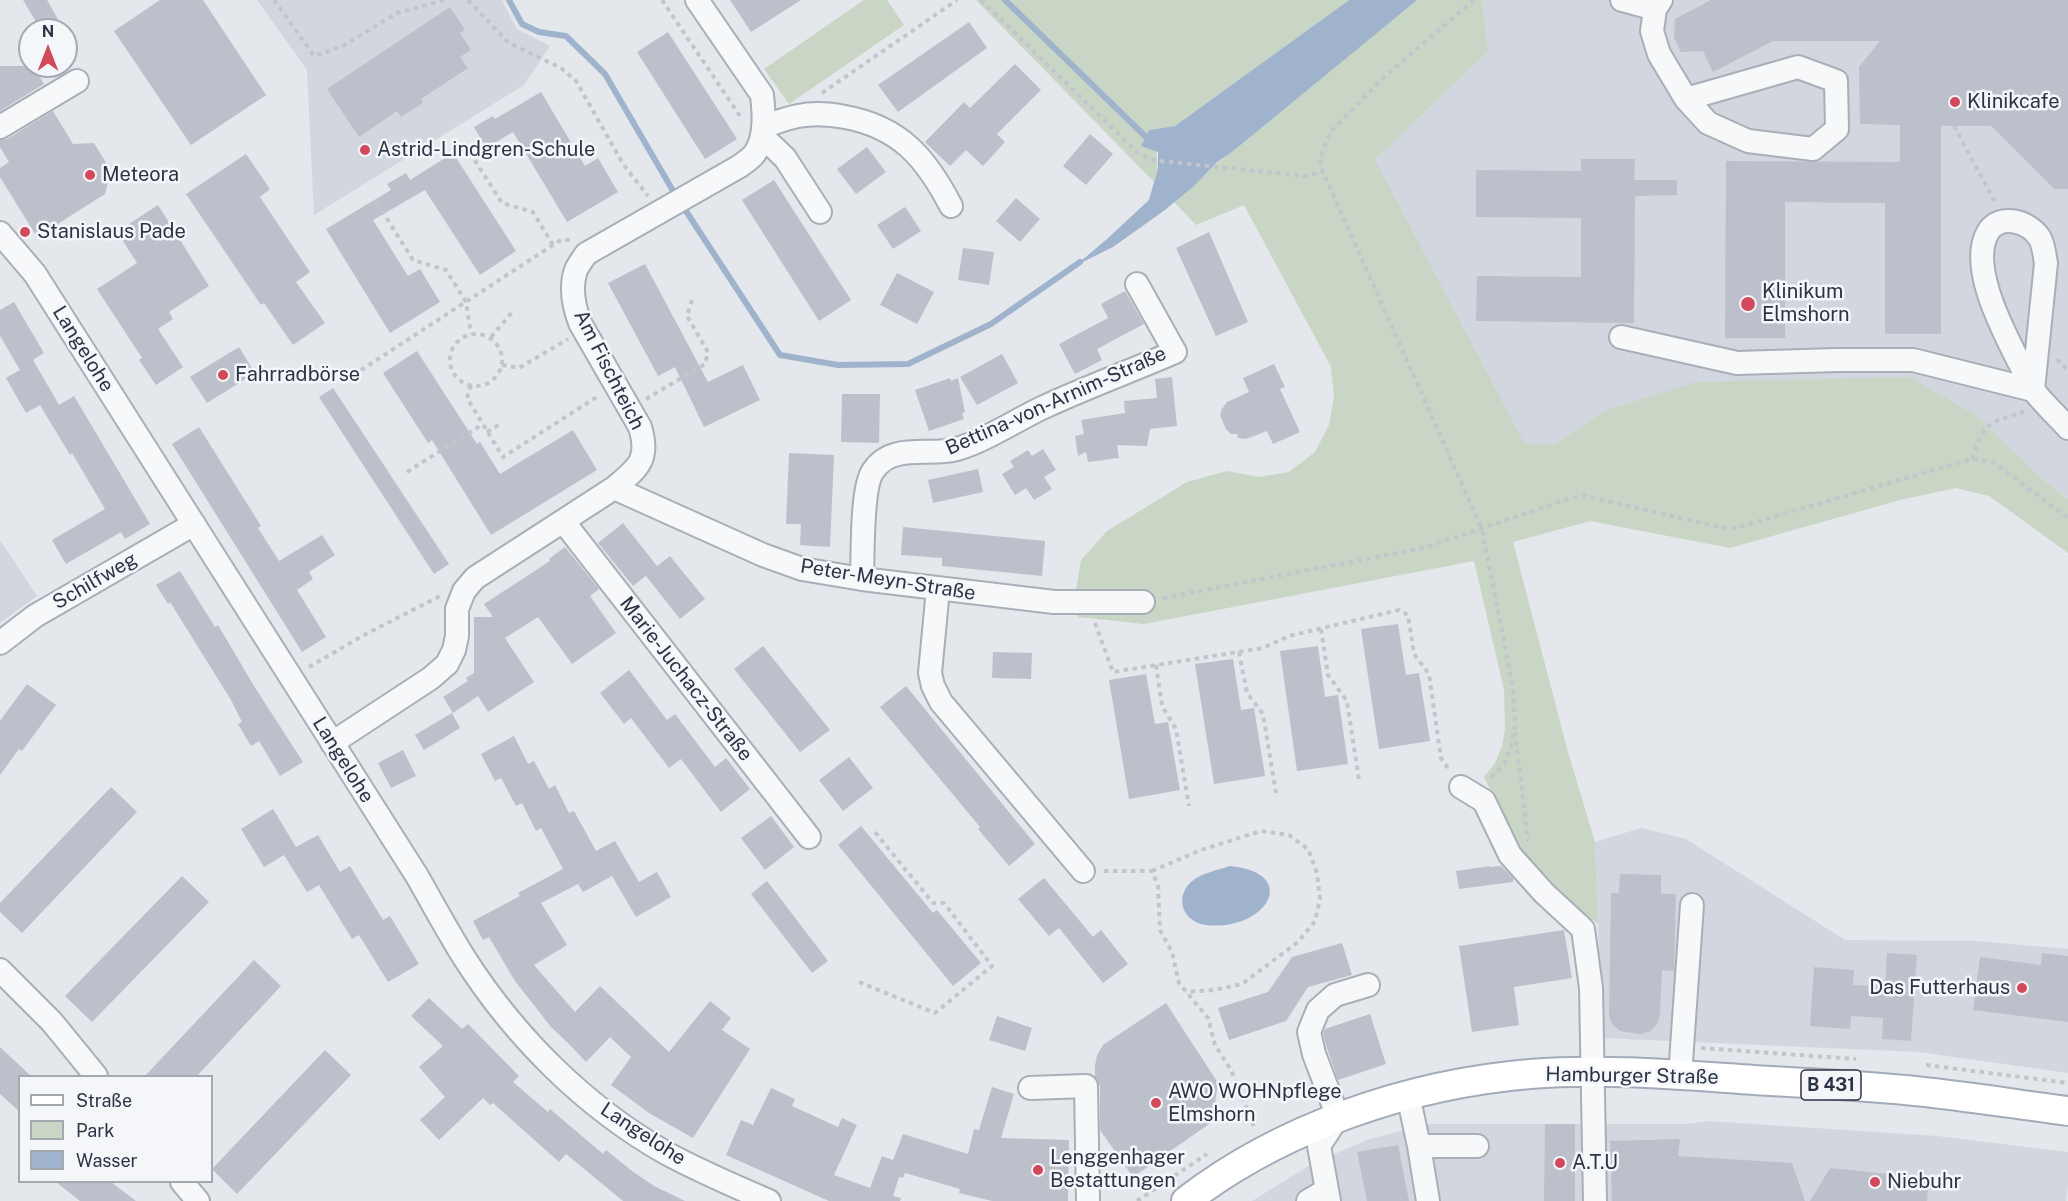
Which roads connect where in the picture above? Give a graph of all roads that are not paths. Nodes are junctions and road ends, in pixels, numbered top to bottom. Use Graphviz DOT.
graph roads {
  1 [pos="697,0"];
  2 [pos="1622,0"];
  3 [pos="1658,5"];
  4 [pos="77,81"];
  5 [pos="1686,99"];
  6 [pos="0,127"];
  7 [pos="762,131"];
  8 [pos="951,206"];
  9 [pos="820,212"];
  10 [pos="0,233"];
  11 [pos="1137,284"];
  12 [pos="1621,337"];
  13 [pos="2037,394"];
  14 [pos="2068,428"];
  15 [pos="614,488"];
  16 [pos="563,521"];
  17 [pos="194,524"];
  18 [pos="862,579"];
  19 [pos="938,589"];
  20 [pos="1143,602"];
  21 [pos="0,643"];
  22 [pos="332,743"];
  23 [pos="1461,787"];
  24 [pos="809,837"];
  25 [pos="1083,871"];
  26 [pos="1692,905"];
  27 [pos="0,970"];
  28 [pos="1368,985"];
  29 [pos="1593,1071"];
  30 [pos="94,1075"];
  31 [pos="1680,1076"];
  32 [pos="1030,1088"];
  33 [pos="1408,1095"];
  34 [pos="2068,1111"];
  35 [pos="1338,1117"];
  36 [pos="1419,1146"];
  37 [pos="1477,1146"];
  38 [pos="183,1183"];
  39 [pos="1200,1196"];
  40 [pos="1321,1197"];
  41 [pos="198,1201"];
  42 [pos="769,1201"];
  43 [pos="1088,1201"];
  44 [pos="1428,1201"];
  45 [pos="1595,1201"];
  1 -- 7 [label="street"];
  2 -- 3 [label="street"];
  3 -- 5 [label="street"];
  4 -- 6 [label="street"];
  5 -- 5 [label="street"];
  7 -- 8 [label="street"];
  7 -- 9 [label="street"];
  7 -- 15 [label="street, Am Fischteich"];
  10 -- 17 [label="street, Langelohe"];
  11 -- 18 [label="street, Bettina-von-Arnim-Straße"];
  12 -- 13 [label="street"];
  13 -- 13 [label="street"];
  13 -- 14 [label="street"];
  15 -- 16 [label="street, Am Fischteich"];
  15 -- 18 [label="street, Peter-Meyn-Straße"];
  16 -- 22 [label="street, Am Fischteich"];
  16 -- 24 [label="street, Marie-Juchacz-Straße"];
  17 -- 21 [label="street, Schilfweg"];
  17 -- 22 [label="street, Langelohe"];
  18 -- 19 [label="street, Peter-Meyn-Straße"];
  19 -- 20 [label="street, Peter-Meyn-Straße"];
  19 -- 25 [label="street"];
  22 -- 42 [label="street, Langelohe"];
  23 -- 29 [label="street"];
  26 -- 31 [label="street"];
  27 -- 30 [label="street"];
  28 -- 35 [label="street"];
  29 -- 31 [label="main road, Hamburger Straße / B 431"];
  29 -- 33 [label="main road, Hamburger Straße / B 431"];
  29 -- 45 [label="street"];
  31 -- 34 [label="main road, Hamburger Straße / B 431"];
  32 -- 43 [label="street"];
  33 -- 35 [label="main road, Hamburger Straße / B 431"];
  33 -- 36 [label="street"];
  35 -- 39 [label="main road, Hamburger Straße / B 431"];
  35 -- 40 [label="street"];
  36 -- 37 [label="street"];
  36 -- 44 [label="street"];
  38 -- 41 [label="street"];
}
